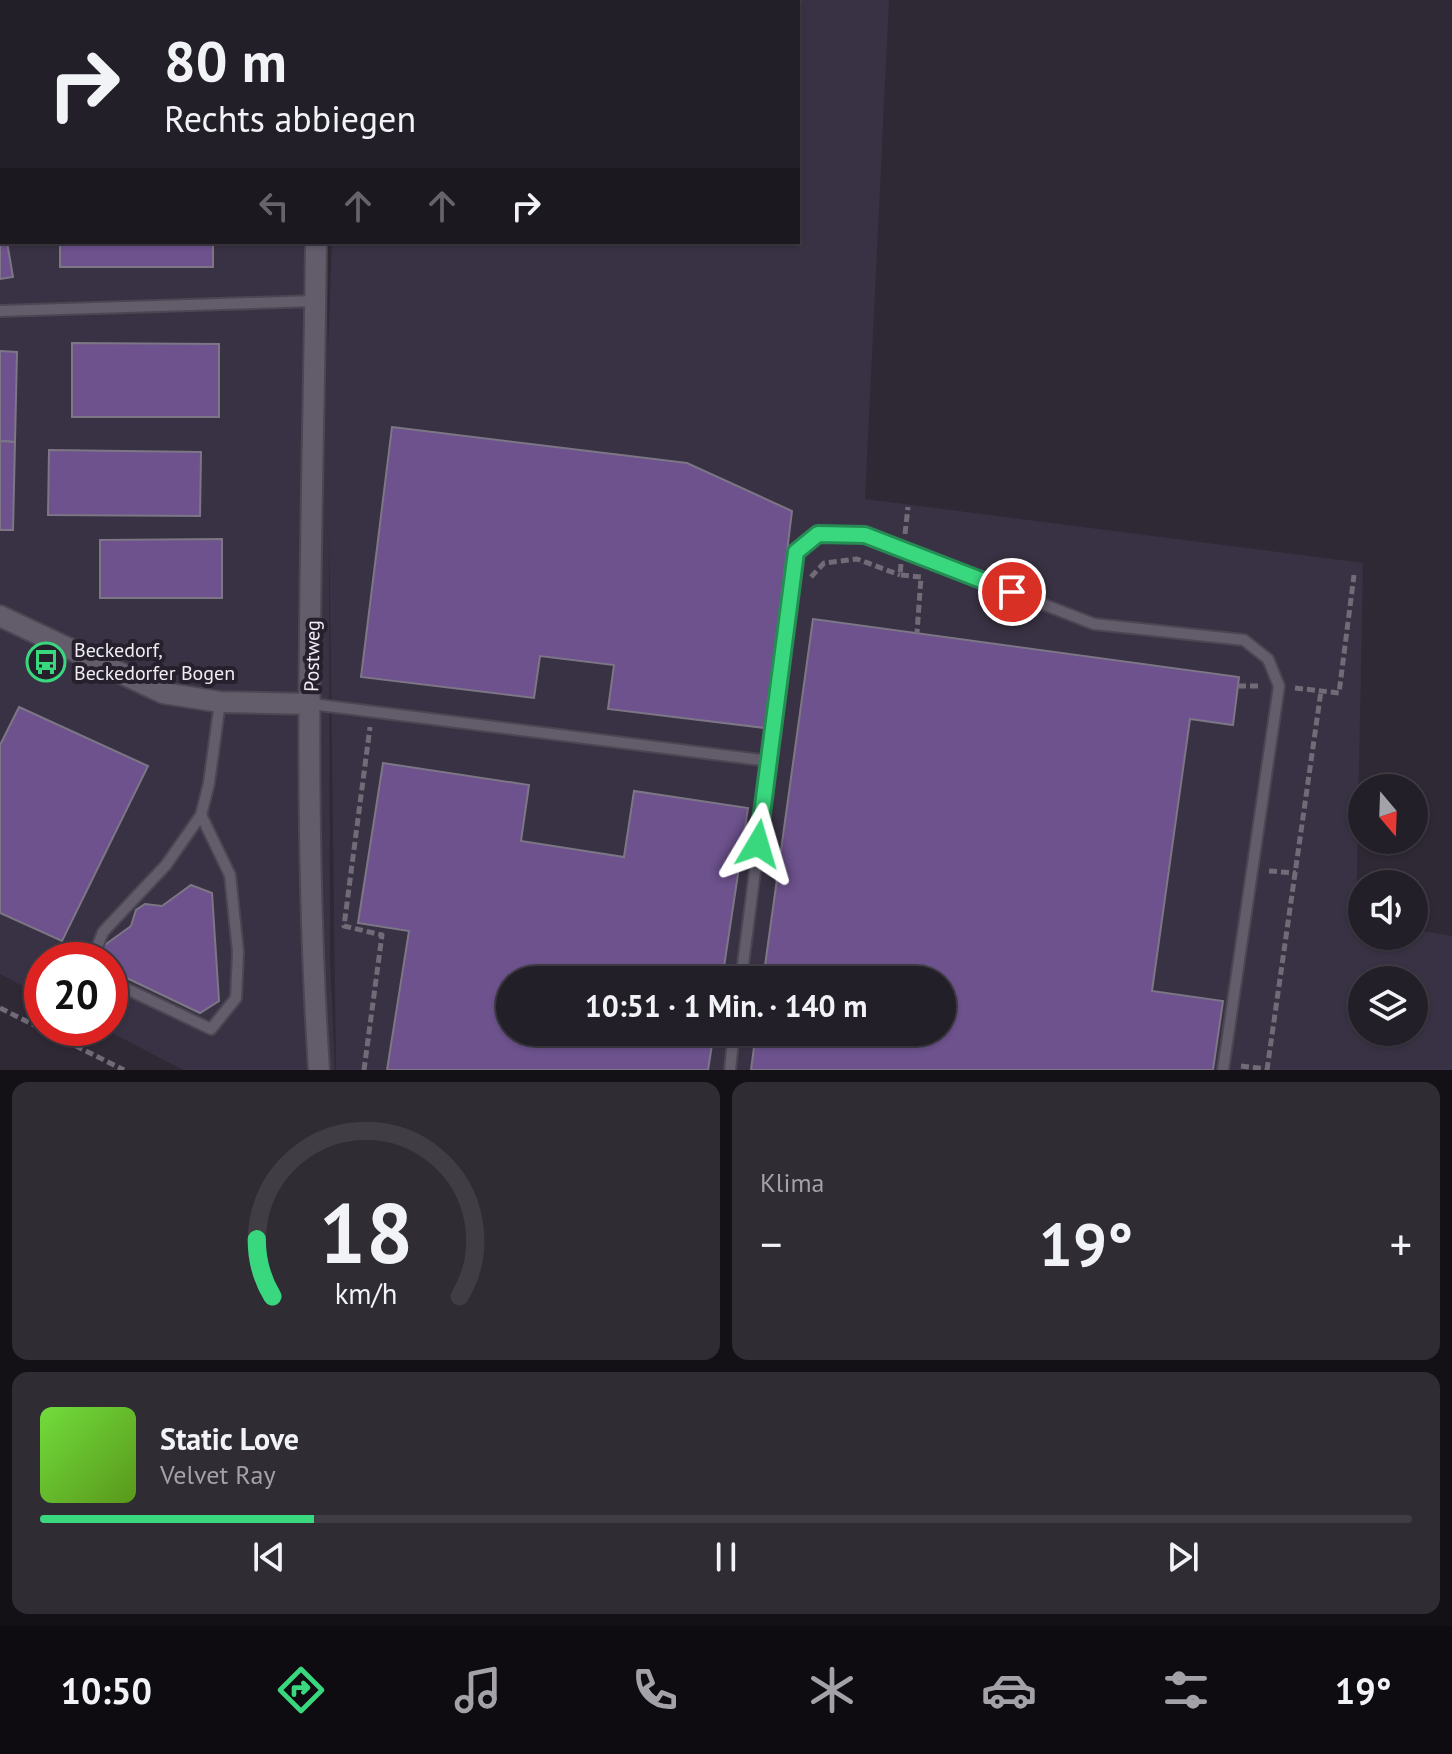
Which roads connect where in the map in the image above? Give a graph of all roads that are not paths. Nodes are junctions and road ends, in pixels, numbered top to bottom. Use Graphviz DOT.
graph roads {
  1 [pos="316,244"];
  2 [pos="315,301"];
  3 [pos="0,311"];
  4 [pos="0,616"];
  5 [pos="220,702"];
  6 [pos="311,704"];
  7 [pos="769,761"];
  8 [pos="201,815"];
  9 [pos="99,942"];
  10 [pos="743,966"];
  11 [pos="128,990"];
  12 [pos="733,1046"];
  13 [pos="1223,1067"];
  14 [pos="319,1070"];
  15 [pos="730,1070"];
  1 -- 2 [label="street, Postweg"];
  2 -- 3 [label="lane"];
  2 -- 6 [label="street, Postweg"];
  4 -- 5 [label="street"];
  5 -- 6 [label="street"];
  5 -- 8 [label="lane"];
  6 -- 7 [label="lane"];
  6 -- 14 [label="street, Postweg"];
  7 -- 10 [label="lane"];
  7 -- 13 [label="lane"];
  8 -- 9 [label="lane"];
  8 -- 11 [label="lane"];
  12 -- 15 [label="lane"];
}
